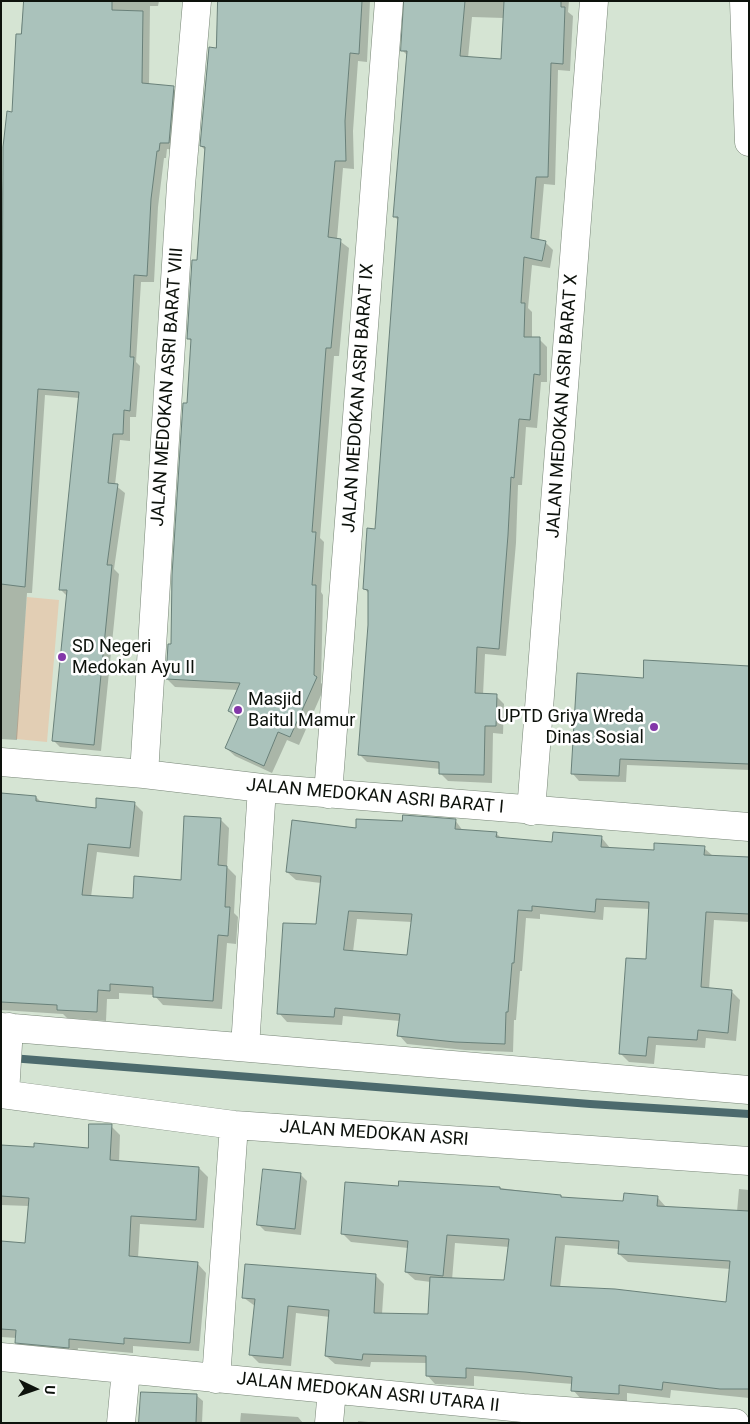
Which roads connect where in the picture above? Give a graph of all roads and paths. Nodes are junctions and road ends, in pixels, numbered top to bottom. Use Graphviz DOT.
graph roads {
  1 [pos="197,1"];
  2 [pos="389,1"];
  3 [pos="594,1"];
  4 [pos="744,1"];
  5 [pos="749,142"];
  6 [pos="1,762"];
  7 [pos="144,774"];
  8 [pos="262,788"];
  9 [pos="328,794"];
  10 [pos="531,811"];
  11 [pos="749,828"];
  12 [pos="6,1031"];
  13 [pos="245,1047"];
  14 [pos="4,1088"];
  15 [pos="749,1090"];
  16 [pos="234,1125"];
  17 [pos="749,1160"];
  18 [pos="1,1357"];
  19 [pos="126,1370"];
  20 [pos="216,1378"];
  21 [pos="332,1390"];
  22 [pos="522,1415"];
  23 [pos="121,1423"];
  24 [pos="329,1423"];
  25 [pos="735,1423"];
  1 -- 7 [label="street, JALAN MEDOKAN ASRI BARAT VIII"];
  2 -- 9 [label="street, JALAN MEDOKAN ASRI BARAT IX"];
  3 -- 10 [label="street, JALAN MEDOKAN ASRI BARAT X"];
  4 -- 5 [label="street"];
  6 -- 7 [label="street, JALAN MEDOKAN ASRI BARAT I"];
  7 -- 8 [label="street, JALAN MEDOKAN ASRI BARAT I"];
  8 -- 9 [label="street, JALAN MEDOKAN ASRI BARAT I"];
  8 -- 13 [label="street"];
  9 -- 10 [label="street, JALAN MEDOKAN ASRI BARAT I"];
  10 -- 11 [label="street, JALAN MEDOKAN ASRI BARAT I"];
  12 -- 13 [label="street"];
  12 -- 14 [label="street"];
  13 -- 15 [label="street"];
  14 -- 16 [label="street, JALAN MEDOKAN ASRI"];
  16 -- 17 [label="street, JALAN MEDOKAN ASRI"];
  16 -- 20 [label="street"];
  18 -- 19 [label="street, JALAN MEDOKAN ASRI UTARA II"];
  19 -- 20 [label="street, JALAN MEDOKAN ASRI UTARA II"];
  19 -- 23 [label="street"];
  20 -- 21 [label="street, JALAN MEDOKAN ASRI UTARA II"];
  21 -- 22 [label="street, JALAN MEDOKAN ASRI UTARA II"];
  21 -- 24 [label="street"];
  22 -- 25 [label="street, JALAN MEDOKAN ASRI UTARA II"];
}
